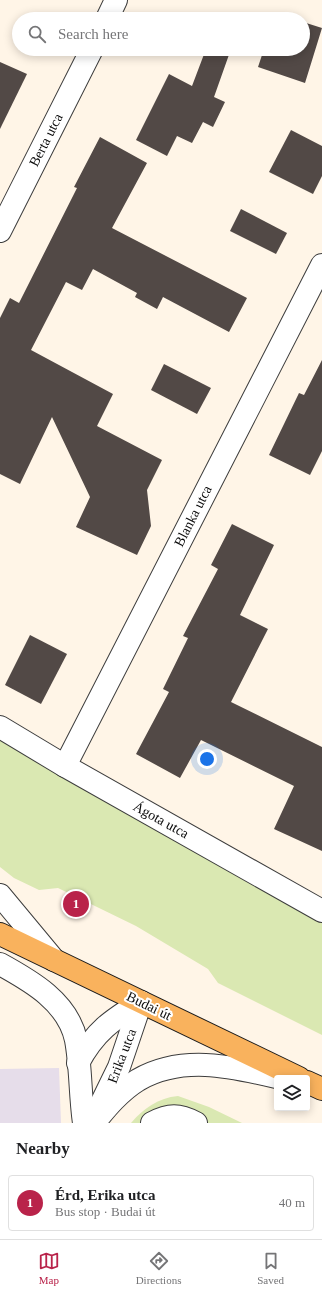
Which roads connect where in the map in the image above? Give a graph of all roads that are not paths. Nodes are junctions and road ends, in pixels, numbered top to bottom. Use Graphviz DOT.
graph roads {
  1 [pos="116,0"];
  2 [pos="110,12"];
  3 [pos="88,56"];
  4 [pos="0,231"];
  5 [pos="322,265"];
  6 [pos="0,727"];
  7 [pos="64,766"];
  8 [pos="0,895"];
  9 [pos="322,911"];
  10 [pos="0,934"];
  11 [pos="54,960"];
  12 [pos="0,964"];
  13 [pos="141,1002"];
  14 [pos="78,1063"];
  15 [pos="274,1076"];
  16 [pos="312,1084"];
  17 [pos="84,1123"];
  18 [pos="90,1123"];
  19 [pos="94,1123"];
  20 [pos="152,1123"];
  21 [pos="196,1123"];
  1 -- 2 [label="street"];
  3 -- 4 [label="street, Berta utca"];
  5 -- 7 [label="street, Blanka utca"];
  6 -- 7 [label="street, Ágota utca"];
  7 -- 9 [label="street, Ágota utca"];
  8 -- 11 [label="street"];
  10 -- 11 [label="main road, Budai út"];
  11 -- 13 [label="main road, Budai út"];
  12 -- 14 [label="street"];
  13 -- 14 [label="street, Erika utca"];
  13 -- 16 [label="main road, Budai út"];
  13 -- 18 [label="street, Erika utca"];
  14 -- 17 [label="street"];
  15 -- 19 [label="street, Erika utca"];
  20 -- 21 [label="street"];
}
